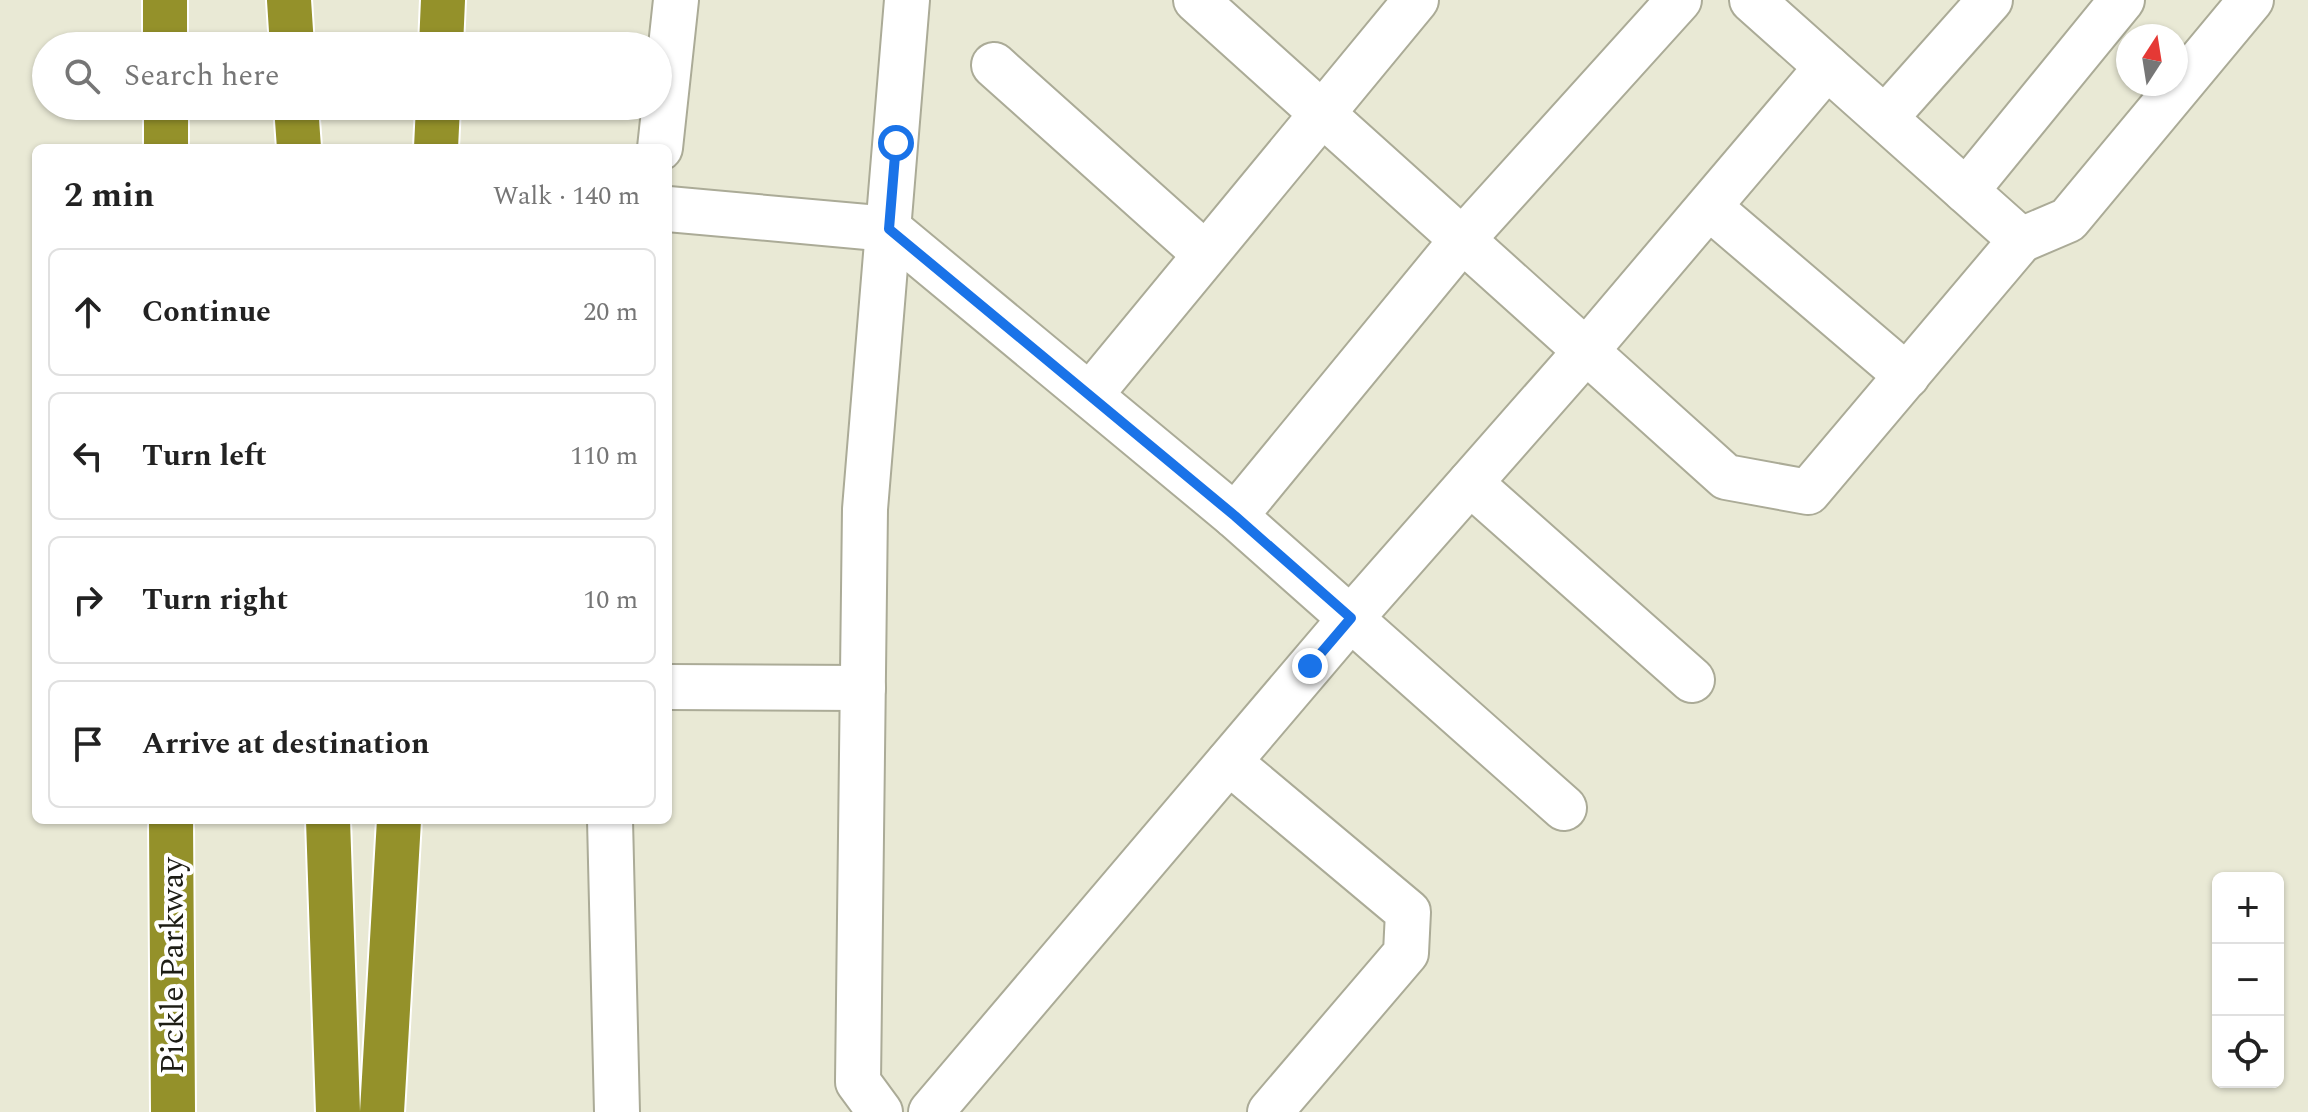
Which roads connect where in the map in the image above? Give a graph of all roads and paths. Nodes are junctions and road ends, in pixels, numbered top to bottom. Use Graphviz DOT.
graph roads {
  1 [pos="165,0"];
  2 [pos="289,0"];
  3 [pos="443,0"];
  4 [pos="676,0"];
  5 [pos="907,0"];
  6 [pos="1196,0"];
  7 [pos="1416,0"];
  8 [pos="1679,0"];
  9 [pos="1752,0"];
  10 [pos="1990,0"];
  11 [pos="2122,0"];
  12 [pos="2251,0"];
  13 [pos="165,32"];
  14 [pos="291,32"];
  15 [pos="442,32"];
  16 [pos="672,37"];
  17 [pos="994,65"];
  18 [pos="1827,67"];
  19 [pos="1321,113"];
  20 [pos="1885,118"];
  21 [pos="166,120"];
  22 [pos="297,120"];
  23 [pos="437,120"];
  24 [pos="663,120"];
  25 [pos="166,144"];
  26 [pos="299,144"];
  27 [pos="436,144"];
  28 [pos="660,144"];
  29 [pos="1966,191"];
  30 [pos="1709,207"];
  31 [pos="672,209"];
  32 [pos="889,229"];
  33 [pos="1462,240"];
  34 [pos="2021,240"];
  35 [pos="1205,254"];
  36 [pos="1586,351"];
  37 [pos="1907,376"];
  38 [pos="1090,395"];
  39 [pos="1470,483"];
  40 [pos="1235,516"];
  41 [pos="1351,618"];
  42 [pos="1692,680"];
  43 [pos="672,687"];
  44 [pos="863,688"];
  45 [pos="1229,762"];
  46 [pos="1564,808"];
  47 [pos="171,824"];
  48 [pos="328,824"];
  49 [pos="399,824"];
  50 [pos="610,824"];
  51 [pos="173,1112"];
  52 [pos="338,1112"];
  53 [pos="382,1112"];
  54 [pos="617,1112"];
  55 [pos="880,1112"];
  56 [pos="931,1112"];
  57 [pos="1270,1112"];
  1 -- 13 [label="highway"];
  2 -- 14 [label="highway"];
  3 -- 15 [label="highway"];
  4 -- 16 [label="lane"];
  5 -- 32 [label="lane"];
  6 -- 19 [label="lane"];
  7 -- 19 [label="lane"];
  8 -- 33 [label="lane"];
  9 -- 18 [label="lane"];
  10 -- 20 [label="lane"];
  11 -- 29 [label="lane"];
  12 -- 34 [label="lane"];
  17 -- 35 [label="lane"];
  18 -- 20 [label="lane"];
  18 -- 30 [label="lane"];
  19 -- 33 [label="lane"];
  19 -- 35 [label="lane"];
  20 -- 29 [label="lane"];
  21 -- 25 [label="highway"];
  22 -- 26 [label="highway"];
  23 -- 27 [label="highway"];
  24 -- 28 [label="lane"];
  29 -- 34 [label="lane"];
  30 -- 36 [label="lane"];
  30 -- 37 [label="lane"];
  31 -- 32 [label="lane"];
  32 -- 38 [label="lane"];
  32 -- 44 [label="lane"];
  33 -- 36 [label="lane"];
  33 -- 40 [label="lane"];
  34 -- 37 [label="lane"];
  35 -- 38 [label="lane"];
  36 -- 37 [label="lane"];
  36 -- 39 [label="lane"];
  38 -- 40 [label="lane"];
  39 -- 41 [label="lane"];
  39 -- 42 [label="lane"];
  40 -- 41 [label="lane"];
  41 -- 45 [label="lane"];
  41 -- 46 [label="lane"];
  43 -- 44 [label="lane"];
  44 -- 55 [label="lane"];
  45 -- 56 [label="lane"];
  45 -- 57 [label="lane"];
  47 -- 51 [label="highway, Pickle Parkway"];
  48 -- 52 [label="highway"];
  49 -- 53 [label="highway"];
  50 -- 54 [label="lane"];
}
